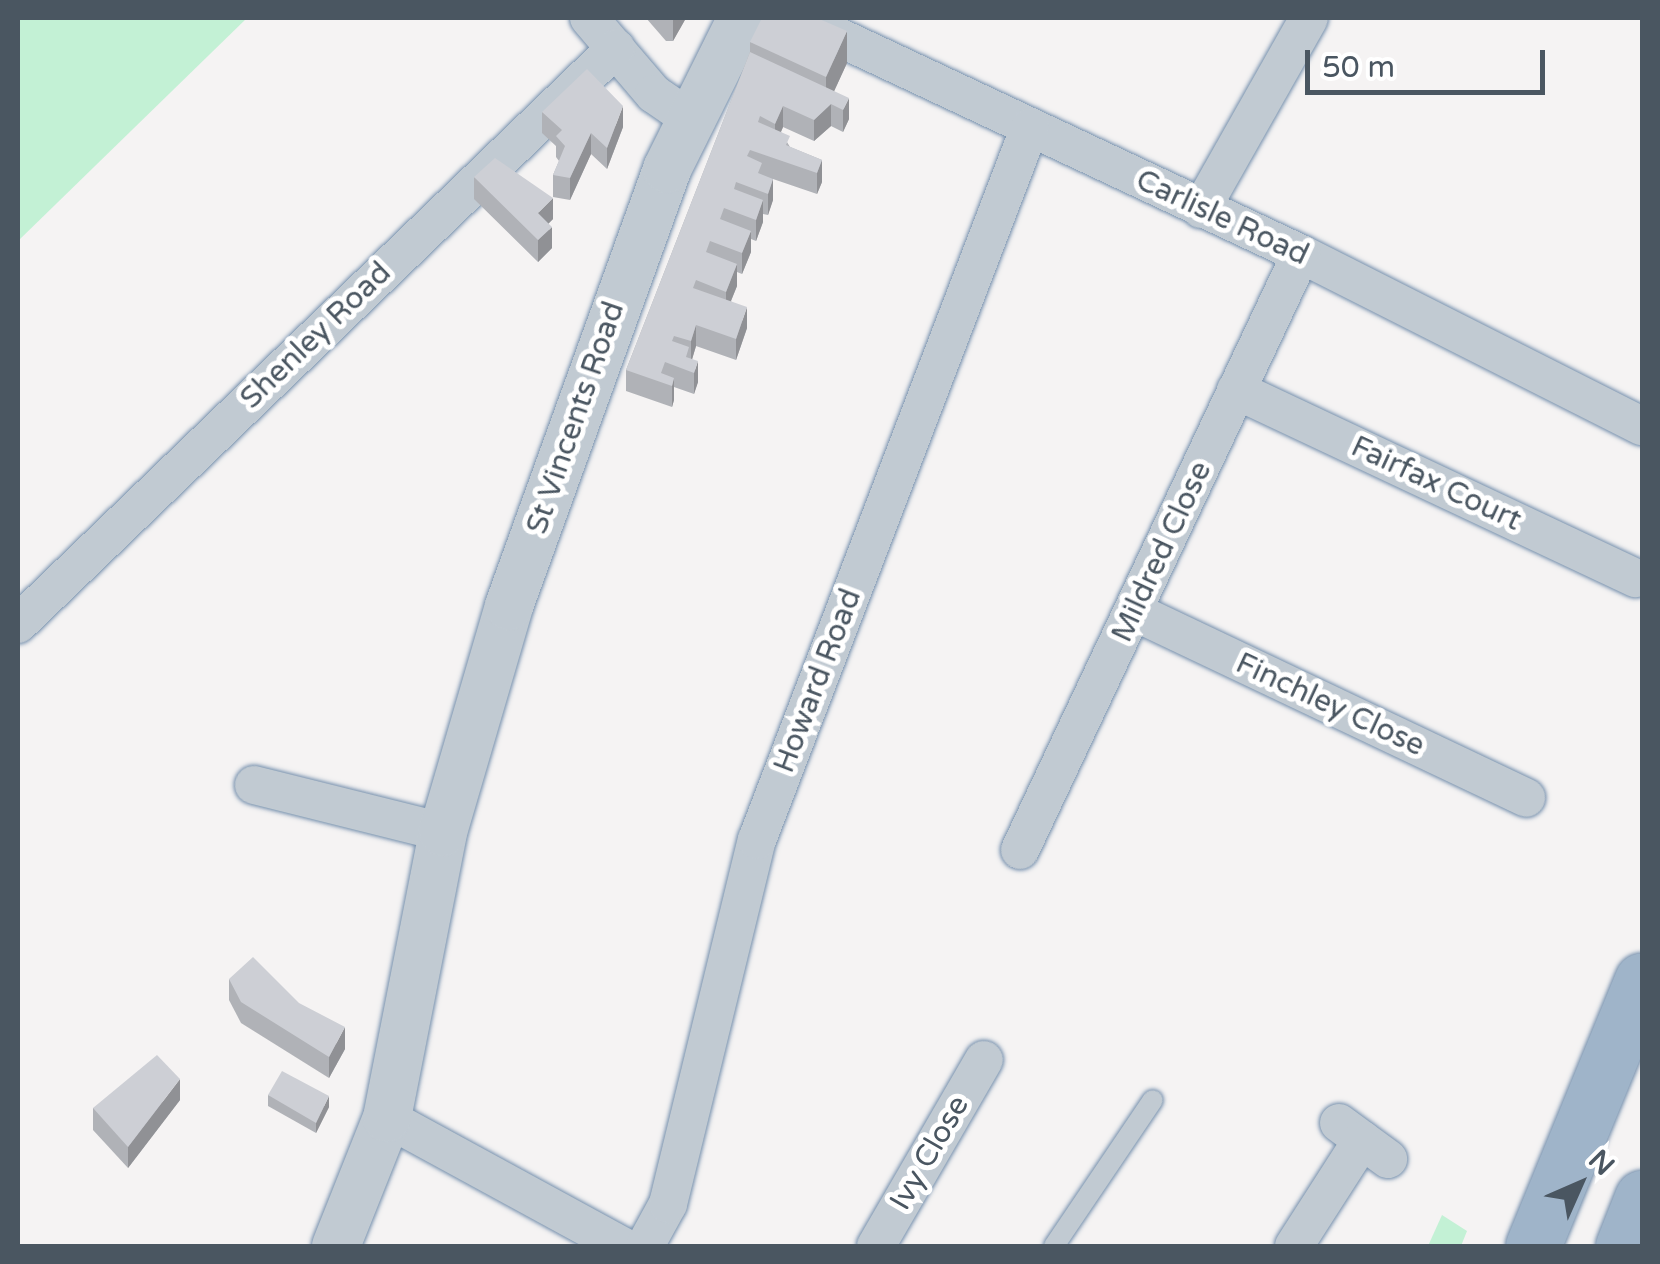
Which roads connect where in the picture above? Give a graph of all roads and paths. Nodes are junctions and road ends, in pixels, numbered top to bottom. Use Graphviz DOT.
graph roads {
  1 [pos="590,18"];
  2 [pos="742,18"];
  3 [pos="798,18"];
  4 [pos="1309,18"];
  5 [pos="616,48"];
  6 [pos="690,118"];
  7 [pos="1030,127"];
  8 [pos="1201,209"];
  9 [pos="1301,254"];
  10 [pos="1236,390"];
  11 [pos="1642,426"];
  12 [pos="1636,578"];
  13 [pos="1135,612"];
  14 [pos="18,624"];
  15 [pos="254,785"];
  16 [pos="1526,798"];
  17 [pos="444,832"];
  18 [pos="1020,850"];
  19 [pos="1642,980"];
  20 [pos="984,1060"];
  21 [pos="1153,1100"];
  22 [pos="386,1118"];
  23 [pos="1363,1140"];
  24 [pos="1642,1198"];
  25 [pos="336,1246"];
  26 [pos="622,1246"];
  27 [pos="645,1246"];
  28 [pos="876,1246"];
  29 [pos="1054,1246"];
  30 [pos="1294,1246"];
  31 [pos="1533,1246"];
  32 [pos="1623,1246"];
  1 -- 5 [label="street"];
  2 -- 6 [label="street, St Vincents Road"];
  3 -- 7 [label="street, Carlisle Road"];
  4 -- 8 [label="street"];
  5 -- 6 [label="street"];
  5 -- 14 [label="street, Shenley Road"];
  6 -- 17 [label="street, St Vincents Road"];
  7 -- 8 [label="street, Carlisle Road"];
  7 -- 27 [label="street, Howard Road"];
  8 -- 9 [label="street, Carlisle Road"];
  9 -- 10 [label="street, Mildred Close"];
  9 -- 11 [label="street, Carlisle Road"];
  10 -- 12 [label="street, Fairfax Court"];
  10 -- 13 [label="street, Mildred Close"];
  13 -- 16 [label="street, Finchley Close"];
  13 -- 18 [label="street, Mildred Close"];
  15 -- 17 [label="street"];
  17 -- 22 [label="street, St Vincents Road"];
  19 -- 31 [label="highway"];
  20 -- 28 [label="street, Ivy Close"];
  21 -- 29 [label="lane"];
  22 -- 25 [label="street, St Vincents Road"];
  22 -- 26 [label="street"];
  23 -- 30 [label="street"];
  24 -- 32 [label="highway"];
}
